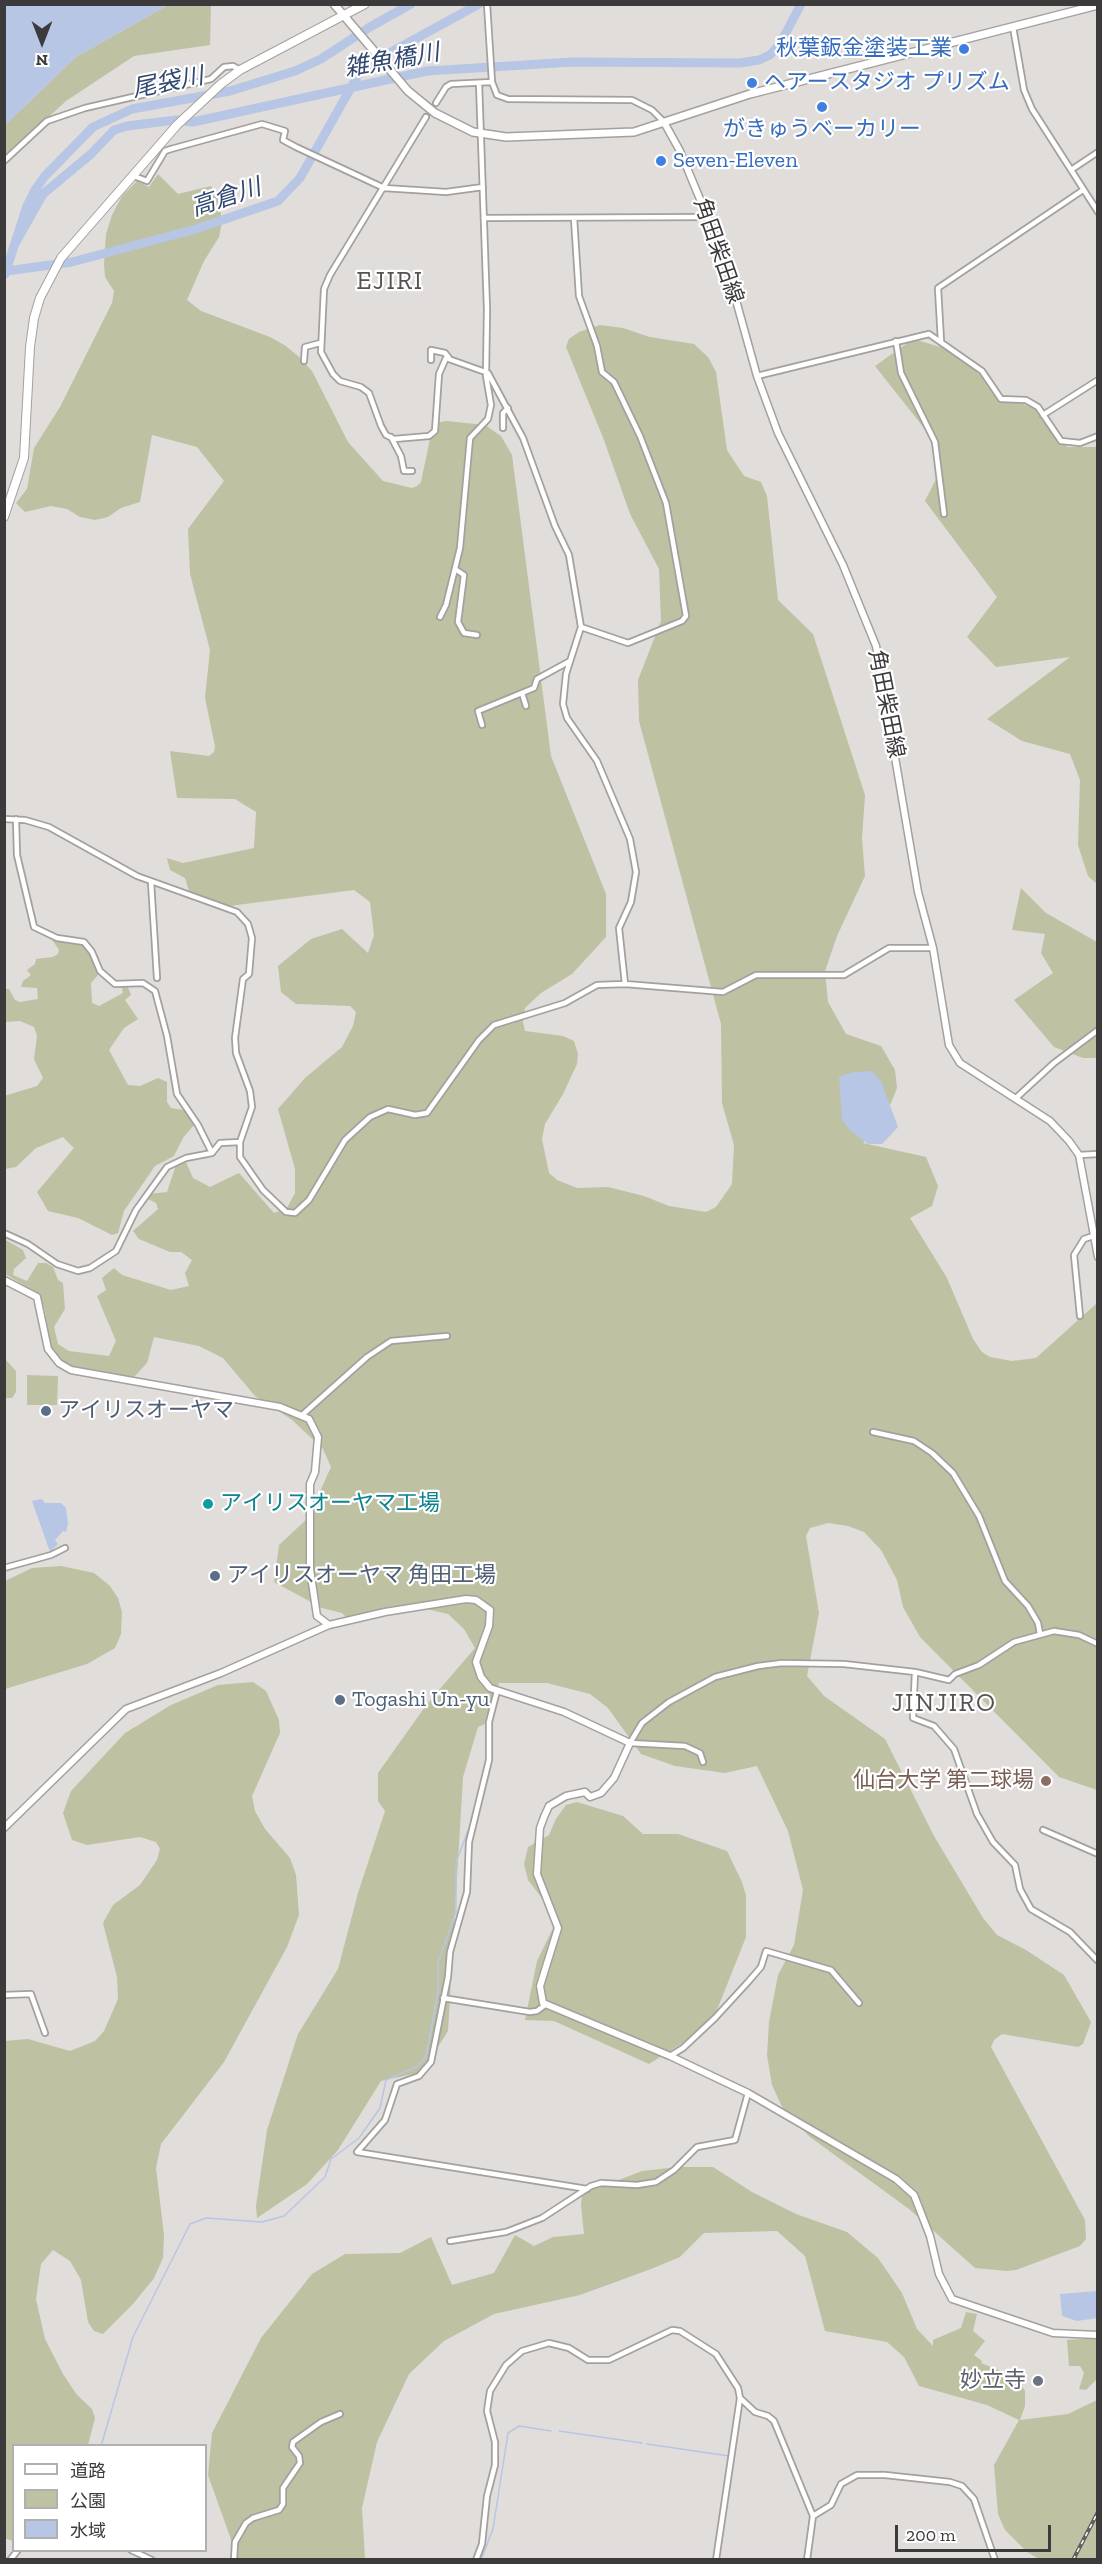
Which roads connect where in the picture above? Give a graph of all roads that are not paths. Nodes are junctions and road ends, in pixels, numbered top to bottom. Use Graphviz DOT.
graph roads {
  1 [pos="334,4"];
  2 [pos="365,4"];
  3 [pos="487,4"];
  4 [pos="1098,5"];
  5 [pos="344,15"];
  6 [pos="1013,27"];
  7 [pos="240,70"];
  8 [pos="492,81"];
  9 [pos="479,83"];
  10 [pos="436,103"];
  11 [pos="426,117"];
  12 [pos="666,124"];
  13 [pos="481,134"];
  14 [pos="1098,152"];
  15 [pos="4,161"];
  16 [pos="1071,170"];
  17 [pos="134,176"];
  18 [pos="483,187"];
  19 [pos="384,188"];
  20 [pos="1083,190"];
  21 [pos="1098,212"];
  22 [pos="708,217"];
  23 [pos="483,218"];
  24 [pos="574,218"];
  25 [pos="896,341"];
  26 [pos="941,341"];
  27 [pos="320,343"];
  28 [pos="449,358"];
  29 [pos="431,360"];
  30 [pos="304,361"];
  31 [pos="488,373"];
  32 [pos="757,376"];
  33 [pos="1098,380"];
  34 [pos="508,408"];
  35 [pos="1043,415"];
  36 [pos="503,428"];
  37 [pos="1098,436"];
  38 [pos="391,437"];
  39 [pos="412,471"];
  40 [pos="944,514"];
  41 [pos="4,517"];
  42 [pos="455,569"];
  43 [pos="440,617"];
  44 [pos="581,627"];
  45 [pos="477,635"];
  46 [pos="570,661"];
  47 [pos="522,693"];
  48 [pos="526,706"];
  49 [pos="482,725"];
  50 [pos="4,819"];
  51 [pos="16,819"];
  52 [pos="151,882"];
  53 [pos="933,948"];
  54 [pos="157,978"];
  55 [pos="625,984"];
  56 [pos="1098,1030"];
  57 [pos="1016,1098"];
  58 [pos="240,1142"];
  59 [pos="212,1153"];
  60 [pos="1098,1154"];
  61 [pos="1079,1155"];
  62 [pos="4,1233"];
  63 [pos="1093,1236"];
  64 [pos="1098,1257"];
  65 [pos="4,1280"];
  66 [pos="1080,1316"];
  67 [pos="447,1336"];
  68 [pos="302,1416"];
  69 [pos="873,1432"];
  70 [pos="65,1548"];
  71 [pos="4,1568"];
  72 [pos="329,1625"];
  73 [pos="1040,1634"];
  74 [pos="1098,1644"];
  75 [pos="915,1672"];
  76 [pos="497,1691"];
  77 [pos="630,1743"];
  78 [pos="703,1762"];
  79 [pos="4,1828"];
  80 [pos="1043,1830"];
  81 [pos="1098,1854"];
  82 [pos="1098,1961"];
  83 [pos="4,1995"];
  84 [pos="443,1998"];
  85 [pos="859,2003"];
  86 [pos="545,2006"];
  87 [pos="45,2034"];
  88 [pos="670,2056"];
  89 [pos="748,2093"];
  90 [pos="587,2189"];
  91 [pos="450,2241"];
  92 [pos="1098,2335"];
  93 [pos="740,2398"];
  94 [pos="340,2414"];
  95 [pos="813,2516"];
  96 [pos="136,2552"];
  97 [pos="152,2559"];
  98 [pos="234,2559"];
  99 [pos="476,2559"];
  100 [pos="716,2559"];
  101 [pos="807,2559"];
  102 [pos="996,2559"];
  1 -- 5 [label="main road"];
  2 -- 5 [label="highway"];
  3 -- 8 [label="street"];
  4 -- 6 [label="main road"];
  5 -- 7 [label="highway"];
  5 -- 13 [label="main road"];
  6 -- 12 [label="main road"];
  6 -- 16 [label="street"];
  7 -- 15 [label="street"];
  7 -- 17 [label="highway"];
  8 -- 9 [label="street"];
  8 -- 12 [label="street"];
  9 -- 10 [label="street"];
  9 -- 13 [label="street"];
  11 -- 19 [label="street"];
  12 -- 13 [label="main road"];
  12 -- 22 [label="street, 角田柴田線"];
  13 -- 18 [label="street"];
  14 -- 16 [label="street"];
  16 -- 20 [label="street"];
  17 -- 19 [label="street"];
  17 -- 41 [label="highway"];
  18 -- 19 [label="street"];
  18 -- 23 [label="street"];
  19 -- 27 [label="street"];
  20 -- 21 [label="street"];
  20 -- 26 [label="street"];
  22 -- 24 [label="street"];
  22 -- 32 [label="street, 角田柴田線"];
  23 -- 24 [label="street"];
  23 -- 31 [label="street"];
  24 -- 44 [label="street"];
  25 -- 26 [label="street"];
  25 -- 32 [label="street"];
  25 -- 40 [label="street"];
  26 -- 35 [label="street"];
  27 -- 30 [label="street"];
  27 -- 38 [label="street"];
  28 -- 29 [label="street"];
  28 -- 31 [label="street"];
  28 -- 38 [label="street"];
  31 -- 34 [label="street"];
  31 -- 42 [label="street"];
  32 -- 53 [label="street, 角田柴田線"];
  33 -- 35 [label="street"];
  34 -- 36 [label="street"];
  34 -- 44 [label="street"];
  35 -- 37 [label="street"];
  38 -- 39 [label="street"];
  42 -- 43 [label="street"];
  42 -- 45 [label="street"];
  44 -- 46 [label="street"];
  46 -- 47 [label="street"];
  46 -- 55 [label="street"];
  47 -- 48 [label="street"];
  47 -- 49 [label="street"];
  50 -- 51 [label="street"];
  51 -- 52 [label="street"];
  51 -- 59 [label="street"];
  52 -- 54 [label="street"];
  52 -- 58 [label="street"];
  53 -- 55 [label="street"];
  53 -- 57 [label="street, 角田柴田線"];
  55 -- 58 [label="street"];
  56 -- 57 [label="street"];
  57 -- 61 [label="street, 角田柴田線"];
  58 -- 59 [label="street"];
  59 -- 62 [label="street"];
  60 -- 61 [label="street"];
  61 -- 63 [label="street"];
  63 -- 64 [label="street"];
  63 -- 66 [label="street"];
  65 -- 68 [label="street"];
  67 -- 68 [label="street"];
  68 -- 72 [label="street"];
  69 -- 73 [label="street"];
  70 -- 71 [label="street"];
  72 -- 76 [label="street"];
  72 -- 79 [label="street"];
  73 -- 74 [label="street"];
  73 -- 75 [label="street"];
  75 -- 77 [label="street"];
  75 -- 82 [label="street"];
  76 -- 77 [label="street"];
  76 -- 84 [label="street"];
  77 -- 78 [label="street"];
  77 -- 86 [label="street"];
  80 -- 81 [label="street"];
  83 -- 87 [label="street"];
  84 -- 86 [label="street"];
  84 -- 90 [label="street"];
  85 -- 88 [label="street"];
  86 -- 88 [label="street"];
  88 -- 89 [label="street"];
  89 -- 90 [label="street"];
  89 -- 92 [label="street"];
  90 -- 91 [label="street"];
  93 -- 95 [label="street"];
  93 -- 99 [label="street"];
  93 -- 100 [label="street"];
  94 -- 98 [label="street"];
  95 -- 101 [label="street"];
  95 -- 102 [label="street"];
  96 -- 97 [label="street"];
}
